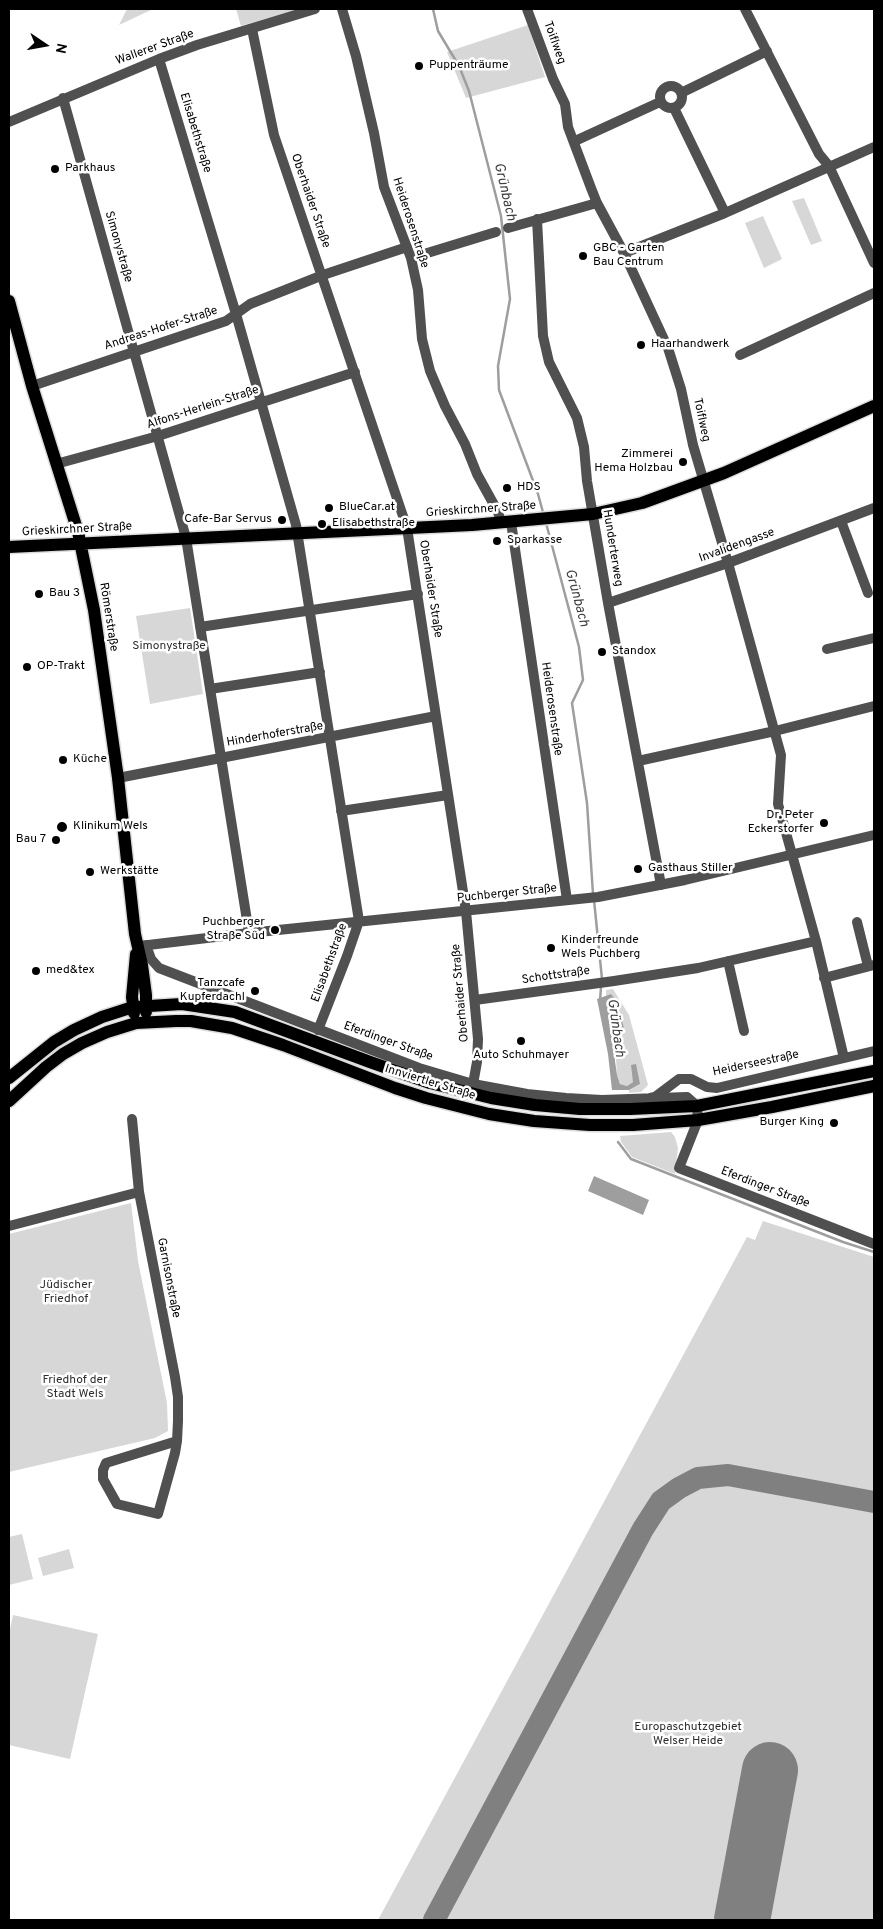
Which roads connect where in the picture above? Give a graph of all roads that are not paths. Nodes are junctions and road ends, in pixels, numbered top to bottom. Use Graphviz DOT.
graph roads {
  1 [pos="315,9"];
  2 [pos="342,9"];
  3 [pos="527,9"];
  4 [pos="745,9"];
  5 [pos="252,29"];
  6 [pos="767,51"];
  7 [pos="159,59"];
  8 [pos="681,93"];
  9 [pos="63,98"];
  10 [pos="660,102"];
  11 [pos="674,108"];
  12 [pos="9,122"];
  13 [pos="575,141"];
  14 [pos="874,147"];
  15 [pos="829,166"];
  16 [pos="597,203"];
  17 [pos="725,213"];
  18 [pos="537,218"];
  19 [pos="508,228"];
  20 [pos="496,232"];
  21 [pos="407,247"];
  22 [pos="624,253"];
  23 [pos="411,258"];
  24 [pos="874,263"];
  25 [pos="323,276"];
  26 [pos="874,294"];
  27 [pos="9,301"];
  28 [pos="236,314"];
  29 [pos="134,351"];
  30 [pos="740,355"];
  31 [pos="355,372"];
  32 [pos="32,386"];
  33 [pos="260,403"];
  34 [pos="874,406"];
  35 [pos="158,436"];
  36 [pos="56,464"];
  37 [pos="703,481"];
  38 [pos="874,508"];
  39 [pos="593,514"];
  40 [pos="841,521"];
  41 [pos="506,522"];
  42 [pos="408,528"];
  43 [pos="297,533"];
  44 [pos="186,538"];
  45 [pos="81,544"];
  46 [pos="9,547"];
  47 [pos="728,563"];
  48 [pos="868,593"];
  49 [pos="418,594"];
  50 [pos="608,603"];
  51 [pos="310,610"];
  52 [pos="200,627"];
  53 [pos="874,638"];
  54 [pos="827,649"];
  55 [pos="320,672"];
  56 [pos="210,688"];
  57 [pos="874,706"];
  58 [pos="436,716"];
  59 [pos="775,731"];
  60 [pos="330,738"];
  61 [pos="221,758"];
  62 [pos="638,761"];
  63 [pos="118,778"];
  64 [pos="448,795"];
  65 [pos="341,811"];
  66 [pos="874,835"];
  67 [pos="792,854"];
  68 [pos="661,885"];
  69 [pos="567,900"];
  70 [pos="466,911"];
  71 [pos="358,922"];
  72 [pos="857,922"];
  73 [pos="249,932"];
  74 [pos="816,941"];
  75 [pos="142,946"];
  76 [pos="728,961"];
  77 [pos="871,965"];
  78 [pos="824,978"];
  79 [pos="475,1000"];
  80 [pos="147,1006"];
  81 [pos="134,1007"];
  82 [pos="140,1023"];
  83 [pos="318,1030"];
  84 [pos="744,1031"];
  85 [pos="874,1051"];
  86 [pos="844,1058"];
  87 [pos="874,1071"];
  88 [pos="9,1078"];
  89 [pos="473,1084"];
  90 [pos="874,1086"];
  91 [pos="645,1099"];
  92 [pos="9,1101"];
  93 [pos="697,1106"];
  94 [pos="132,1119"];
  95 [pos="698,1120"];
  96 [pos="139,1192"];
  97 [pos="9,1226"];
  98 [pos="874,1244"];
  99 [pos="177,1441"];
  1 -- 5 [label="street, Wallerer Straße"];
  2 -- 21 [label="street, Heiderosenstraße"];
  3 -- 13 [label="street, Toiflweg"];
  4 -- 6 [label="street"];
  5 -- 7 [label="street, Wallerer Straße"];
  5 -- 25 [label="street, Oberhaider Straße"];
  6 -- 8 [label="street"];
  6 -- 15 [label="street"];
  7 -- 9 [label="street, Wallerer Straße"];
  7 -- 28 [label="street, Elisabethstraße"];
  8 -- 10 [label="street"];
  8 -- 11 [label="street"];
  9 -- 12 [label="street, Wallerer Straße"];
  9 -- 29 [label="street, Simonystraße"];
  10 -- 11 [label="street"];
  10 -- 13 [label="street"];
  11 -- 17 [label="street"];
  13 -- 16 [label="street, Toiflweg"];
  14 -- 15 [label="street"];
  15 -- 17 [label="street"];
  15 -- 24 [label="street"];
  16 -- 18 [label="street"];
  16 -- 22 [label="street, Toiflweg"];
  17 -- 22 [label="street"];
  18 -- 19 [label="street"];
  18 -- 39 [label="street, Hunderterweg"];
  20 -- 23 [label="street"];
  21 -- 23 [label="street, Heiderosenstraße"];
  21 -- 25 [label="street, Andreas-Hofer-Straße"];
  22 -- 37 [label="street, Toiflweg"];
  23 -- 41 [label="street, Heiderosenstraße"];
  25 -- 28 [label="street, Andreas-Hofer-Straße"];
  25 -- 31 [label="street, Oberhaider Straße"];
  26 -- 30 [label="street"];
  27 -- 32 [label="main road, Römerstraße"];
  28 -- 29 [label="street, Andreas-Hofer-Straße"];
  28 -- 33 [label="street, Elisabethstraße"];
  29 -- 32 [label="street, Andreas-Hofer-Straße"];
  29 -- 35 [label="street, Simonystraße"];
  31 -- 33 [label="street, Alfons-Herlein-Straße"];
  31 -- 42 [label="street, Oberhaider Straße"];
  32 -- 36 [label="main road, Römerstraße"];
  33 -- 35 [label="street, Alfons-Herlein-Straße"];
  33 -- 43 [label="street, Elisabethstraße"];
  34 -- 37 [label="main road, Grieskirchner Straße"];
  35 -- 36 [label="street, Alfons-Herlein-Straße"];
  35 -- 44 [label="street, Simonystraße"];
  36 -- 45 [label="main road, Römerstraße"];
  37 -- 39 [label="main road, Grieskirchner Straße"];
  37 -- 47 [label="street, Toiflweg"];
  38 -- 40 [label="street, Invalidengasse"];
  39 -- 41 [label="main road, Grieskirchner Straße"];
  39 -- 50 [label="street, Hunderterweg"];
  40 -- 47 [label="street, Invalidengasse"];
  40 -- 48 [label="street"];
  41 -- 42 [label="main road, Grieskirchner Straße"];
  41 -- 69 [label="street, Heiderosenstraße"];
  42 -- 43 [label="main road, Grieskirchner Straße"];
  42 -- 49 [label="street, Oberhaider Straße"];
  43 -- 44 [label="main road, Grieskirchner Straße"];
  43 -- 51 [label="street, Elisabethstraße"];
  44 -- 45 [label="main road, Grieskirchner Straße"];
  44 -- 52 [label="street, Simonystraße"];
  45 -- 46 [label="main road, Grieskirchner Straße"];
  45 -- 63 [label="main road, Römerstraße"];
  47 -- 50 [label="street, Invalidengasse"];
  47 -- 59 [label="street, Toiflweg"];
  49 -- 51 [label="street"];
  49 -- 58 [label="street, Oberhaider Straße"];
  50 -- 62 [label="street, Hunderterweg"];
  51 -- 52 [label="street"];
  51 -- 55 [label="street, Elisabethstraße"];
  52 -- 56 [label="street, Simonystraße"];
  53 -- 54 [label="street"];
  55 -- 56 [label="street"];
  55 -- 60 [label="street, Elisabethstraße"];
  56 -- 61 [label="street, Simonystraße"];
  57 -- 59 [label="street"];
  58 -- 60 [label="street, Hinderhoferstraße"];
  58 -- 64 [label="street, Oberhaider Straße"];
  59 -- 62 [label="street"];
  59 -- 67 [label="street, Toiflweg"];
  60 -- 61 [label="street, Hinderhoferstraße"];
  60 -- 65 [label="street, Elisabethstraße"];
  61 -- 63 [label="street, Hinderhoferstraße"];
  61 -- 73 [label="street, Simonystraße"];
  62 -- 68 [label="street, Hunderterweg"];
  63 -- 75 [label="main road, Römerstraße"];
  64 -- 65 [label="street"];
  64 -- 70 [label="street, Oberhaider Straße"];
  65 -- 71 [label="street, Elisabethstraße"];
  66 -- 67 [label="street, Puchberger Straße"];
  67 -- 68 [label="street, Puchberger Straße"];
  67 -- 74 [label="street, Toiflweg"];
  68 -- 69 [label="street, Puchberger Straße"];
  69 -- 70 [label="street, Puchberger Straße"];
  70 -- 71 [label="street, Puchberger Straße"];
  70 -- 79 [label="street, Oberhaider Straße"];
  71 -- 73 [label="street, Puchberger Straße"];
  71 -- 83 [label="street, Elisabethstraße"];
  72 -- 77 [label="street"];
  73 -- 75 [label="street, Puchberger Straße"];
  74 -- 76 [label="street, Schottstraße"];
  74 -- 78 [label="street, Toiflweg"];
  75 -- 80 [label="main road, Römerstraße"];
  75 -- 81 [label="main road, Römerstraße"];
  75 -- 83 [label="street, Eferdinger Straße"];
  76 -- 79 [label="street, Schottstraße"];
  76 -- 84 [label="street"];
  77 -- 78 [label="street"];
  78 -- 86 [label="street, Toiflweg"];
  79 -- 89 [label="street, Oberhaider Straße"];
  80 -- 81 [label="main road, Innviertler Straße"];
  80 -- 82 [label="main road, Römerstraße"];
  80 -- 93 [label="main road, Innviertler Straße"];
  81 -- 82 [label="main road, Römerstraße"];
  81 -- 88 [label="main road, Innviertler Straße"];
  82 -- 92 [label="main road, Innviertler Straße"];
  82 -- 95 [label="main road, Innviertler Straße"];
  83 -- 89 [label="street, Eferdinger Straße"];
  85 -- 86 [label="street, Heiderseestraße"];
  86 -- 91 [label="street, Heiderseestraße"];
  87 -- 93 [label="main road, Innviertler Straße"];
  89 -- 91 [label="street, Eferdinger Straße"];
  90 -- 95 [label="main road, Innviertler Straße"];
  91 -- 93 [label="street"];
  93 -- 95 [label="street, Eferdinger Straße"];
  94 -- 96 [label="street, Garnisonstraße"];
  95 -- 98 [label="street, Eferdinger Straße"];
  96 -- 97 [label="street"];
  96 -- 99 [label="street, Garnisonstraße"];
  99 -- 99 [label="street, Garnisonstraße"];
}
